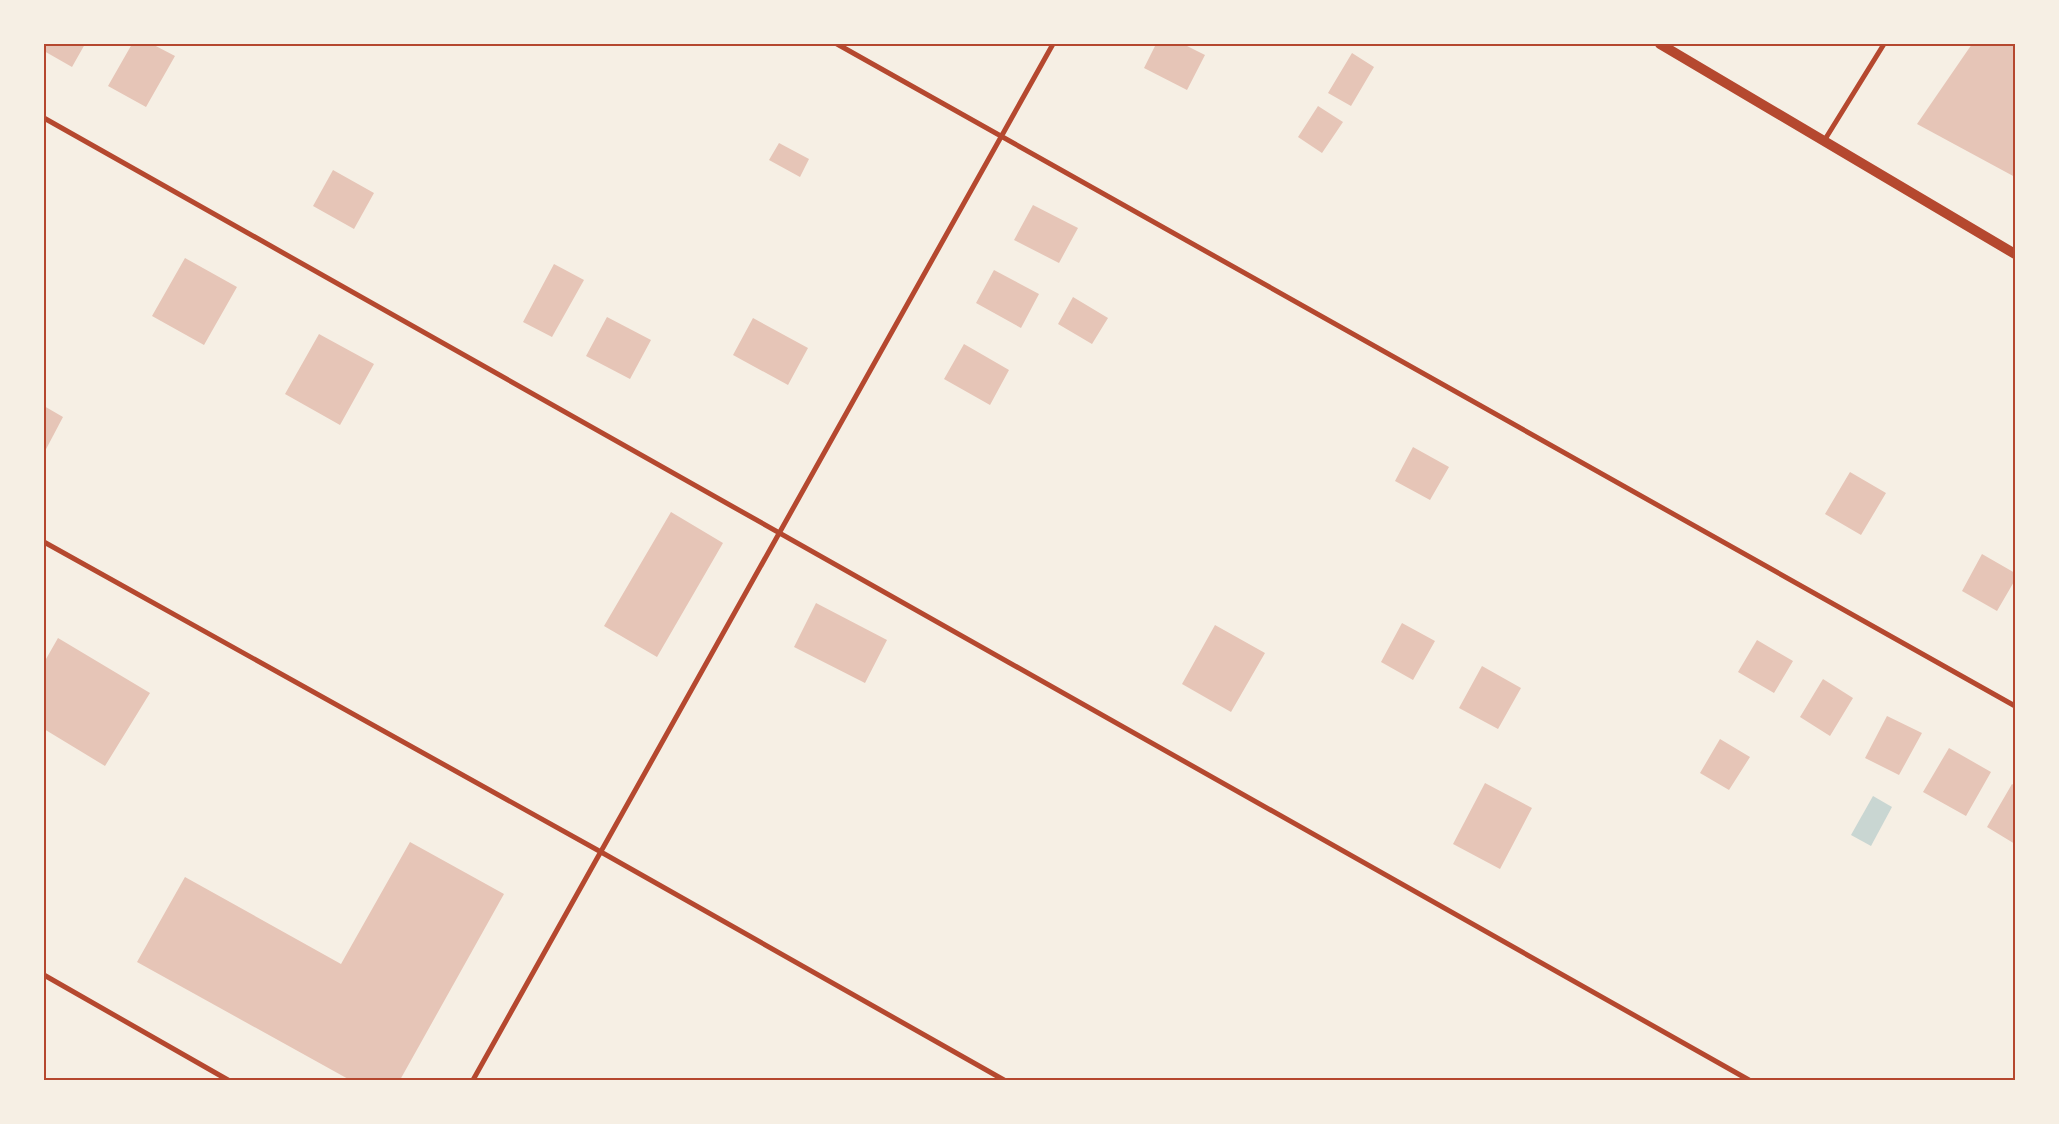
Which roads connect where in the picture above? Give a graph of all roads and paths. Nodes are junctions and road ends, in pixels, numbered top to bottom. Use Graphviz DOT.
graph roads {
  1 [pos="837,44"];
  2 [pos="1053,44"];
  3 [pos="1660,44"];
  4 [pos="1884,44"];
  5 [pos="44,118"];
  6 [pos="1001,136"];
  7 [pos="1824,141"];
  8 [pos="2015,254"];
  9 [pos="779,532"];
  10 [pos="44,542"];
  11 [pos="2015,706"];
  12 [pos="601,852"];
  13 [pos="44,975"];
  14 [pos="228,1080"];
  15 [pos="473,1080"];
  16 [pos="1004,1080"];
  17 [pos="1749,1080"];
  1 -- 6 [label="street"];
  2 -- 6 [label="street"];
  3 -- 7 [label="main road"];
  4 -- 7 [label="street"];
  5 -- 9 [label="street"];
  6 -- 9 [label="street"];
  6 -- 11 [label="street"];
  7 -- 8 [label="main road"];
  9 -- 12 [label="street"];
  9 -- 17 [label="street"];
  10 -- 12 [label="street"];
  12 -- 15 [label="street"];
  12 -- 16 [label="street"];
  13 -- 14 [label="street"];
}
